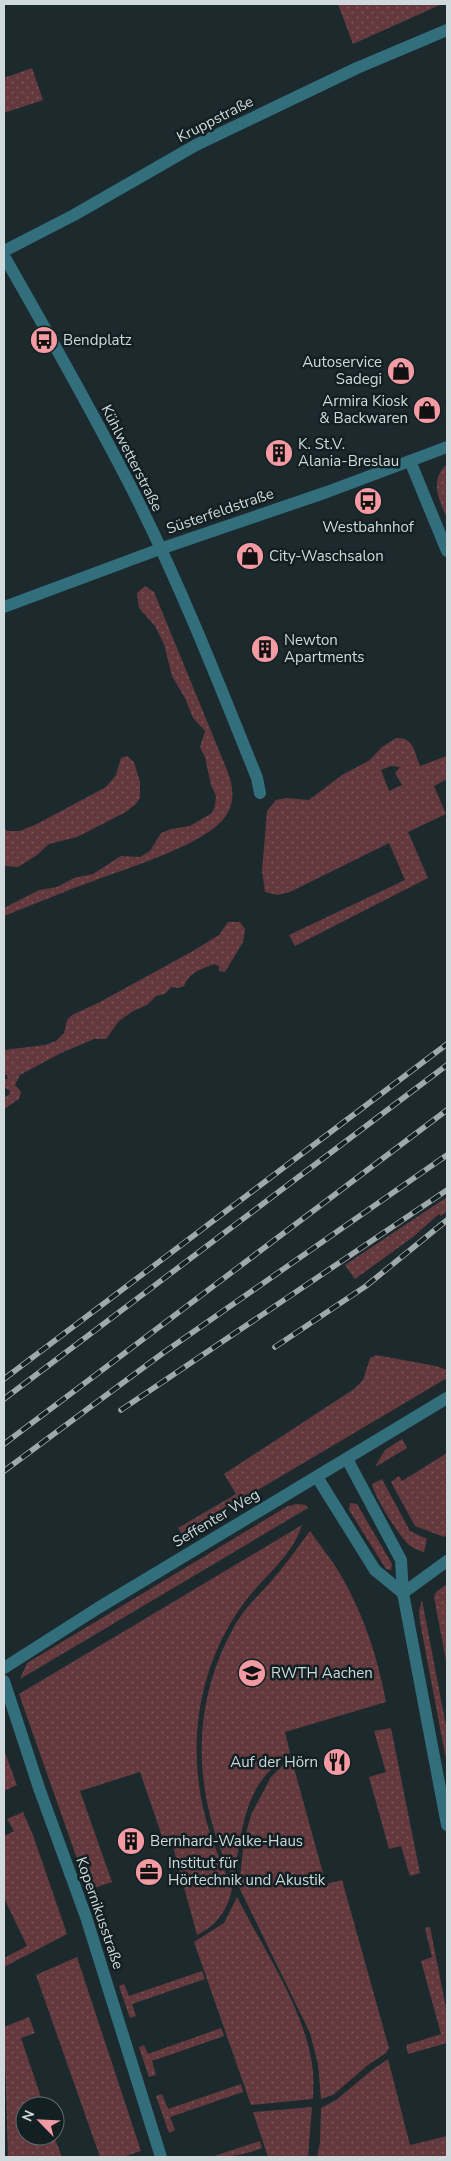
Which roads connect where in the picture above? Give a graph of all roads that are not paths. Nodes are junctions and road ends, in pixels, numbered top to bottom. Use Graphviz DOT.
graph roads {
  1 [pos="447,30"];
  2 [pos="4,251"];
  3 [pos="4,256"];
  4 [pos="447,447"];
  5 [pos="410,461"];
  6 [pos="160,549"];
  7 [pos="447,550"];
  8 [pos="4,607"];
  9 [pos="260,793"];
  10 [pos="447,1398"];
  11 [pos="347,1459"];
  12 [pos="317,1477"];
  13 [pos="447,1561"];
  14 [pos="402,1593"];
  15 [pos="4,1668"];
  16 [pos="4,1681"];
  17 [pos="447,1825"];
  18 [pos="161,2157"];
  1 -- 2 [label="street, Kruppstraße"];
  3 -- 6 [label="street, Kühlwetterstraße"];
  4 -- 5 [label="street, Süsterfeldstraße"];
  5 -- 6 [label="street, Süsterfeldstraße"];
  5 -- 7 [label="street"];
  6 -- 8 [label="street, Süsterfeldstraße"];
  6 -- 9 [label="street, Kühlwetterstraße"];
  10 -- 11 [label="street, Seffenter Weg"];
  11 -- 12 [label="street, Seffenter Weg"];
  11 -- 14 [label="street"];
  12 -- 14 [label="street"];
  12 -- 15 [label="street, Seffenter Weg"];
  13 -- 14 [label="street"];
  14 -- 17 [label="street"];
  16 -- 18 [label="street, Kopernikusstraße"];
}
